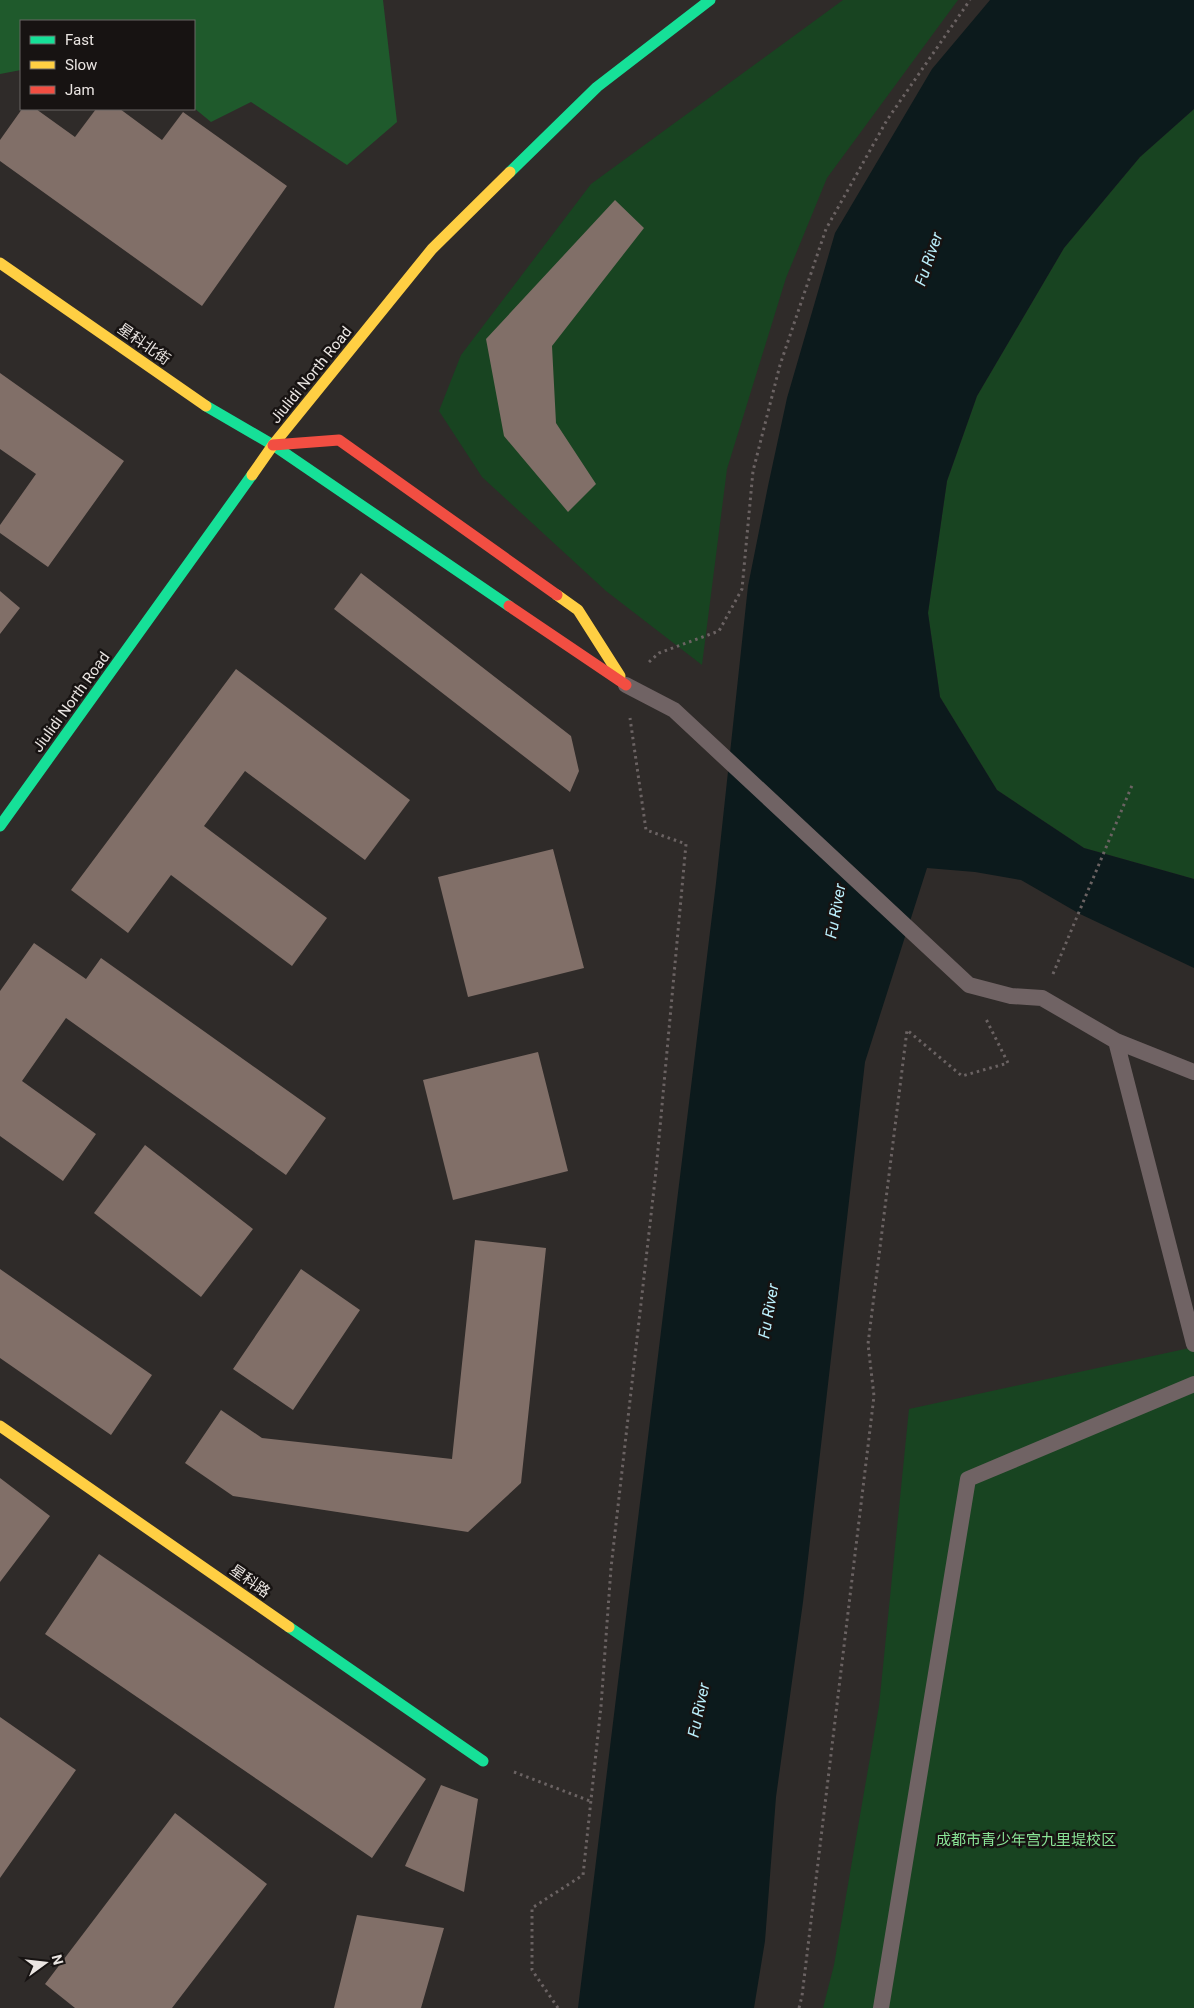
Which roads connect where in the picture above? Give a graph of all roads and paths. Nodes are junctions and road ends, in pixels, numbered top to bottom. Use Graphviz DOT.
graph roads {
  1 [pos="710,0"];
  2 [pos="970,0"];
  3 [pos="0,262"];
  4 [pos="273,445"];
  5 [pos="626,685"];
  6 [pos="1133,783"];
  7 [pos="0,826"];
  8 [pos="969,985"];
  9 [pos="1042,998"];
  10 [pos="1116,1041"];
  11 [pos="1194,1072"];
  12 [pos="1194,1344"];
  13 [pos="1194,1384"];
  14 [pos="0,1426"];
  15 [pos="483,1761"];
  16 [pos="590,1801"];
  17 [pos="558,2008"];
  18 [pos="799,2008"];
  19 [pos="881,2008"];
  1 -- 4 [label="street, Jiulidi North Road"];
  2 -- 5 [label="path"];
  3 -- 4 [label="street, 星科北街"];
  4 -- 5 [label="street, 星科北街"];
  4 -- 5 [label="street"];
  4 -- 7 [label="street, Jiulidi North Road"];
  5 -- 8 [label="lane"];
  5 -- 16 [label="path"];
  6 -- 9 [label="path"];
  8 -- 9 [label="lane"];
  8 -- 18 [label="path"];
  9 -- 10 [label="lane"];
  10 -- 11 [label="lane"];
  10 -- 12 [label="lane"];
  13 -- 19 [label="lane"];
  14 -- 15 [label="street, 星科路"];
  15 -- 16 [label="path"];
  16 -- 17 [label="path"];
}
